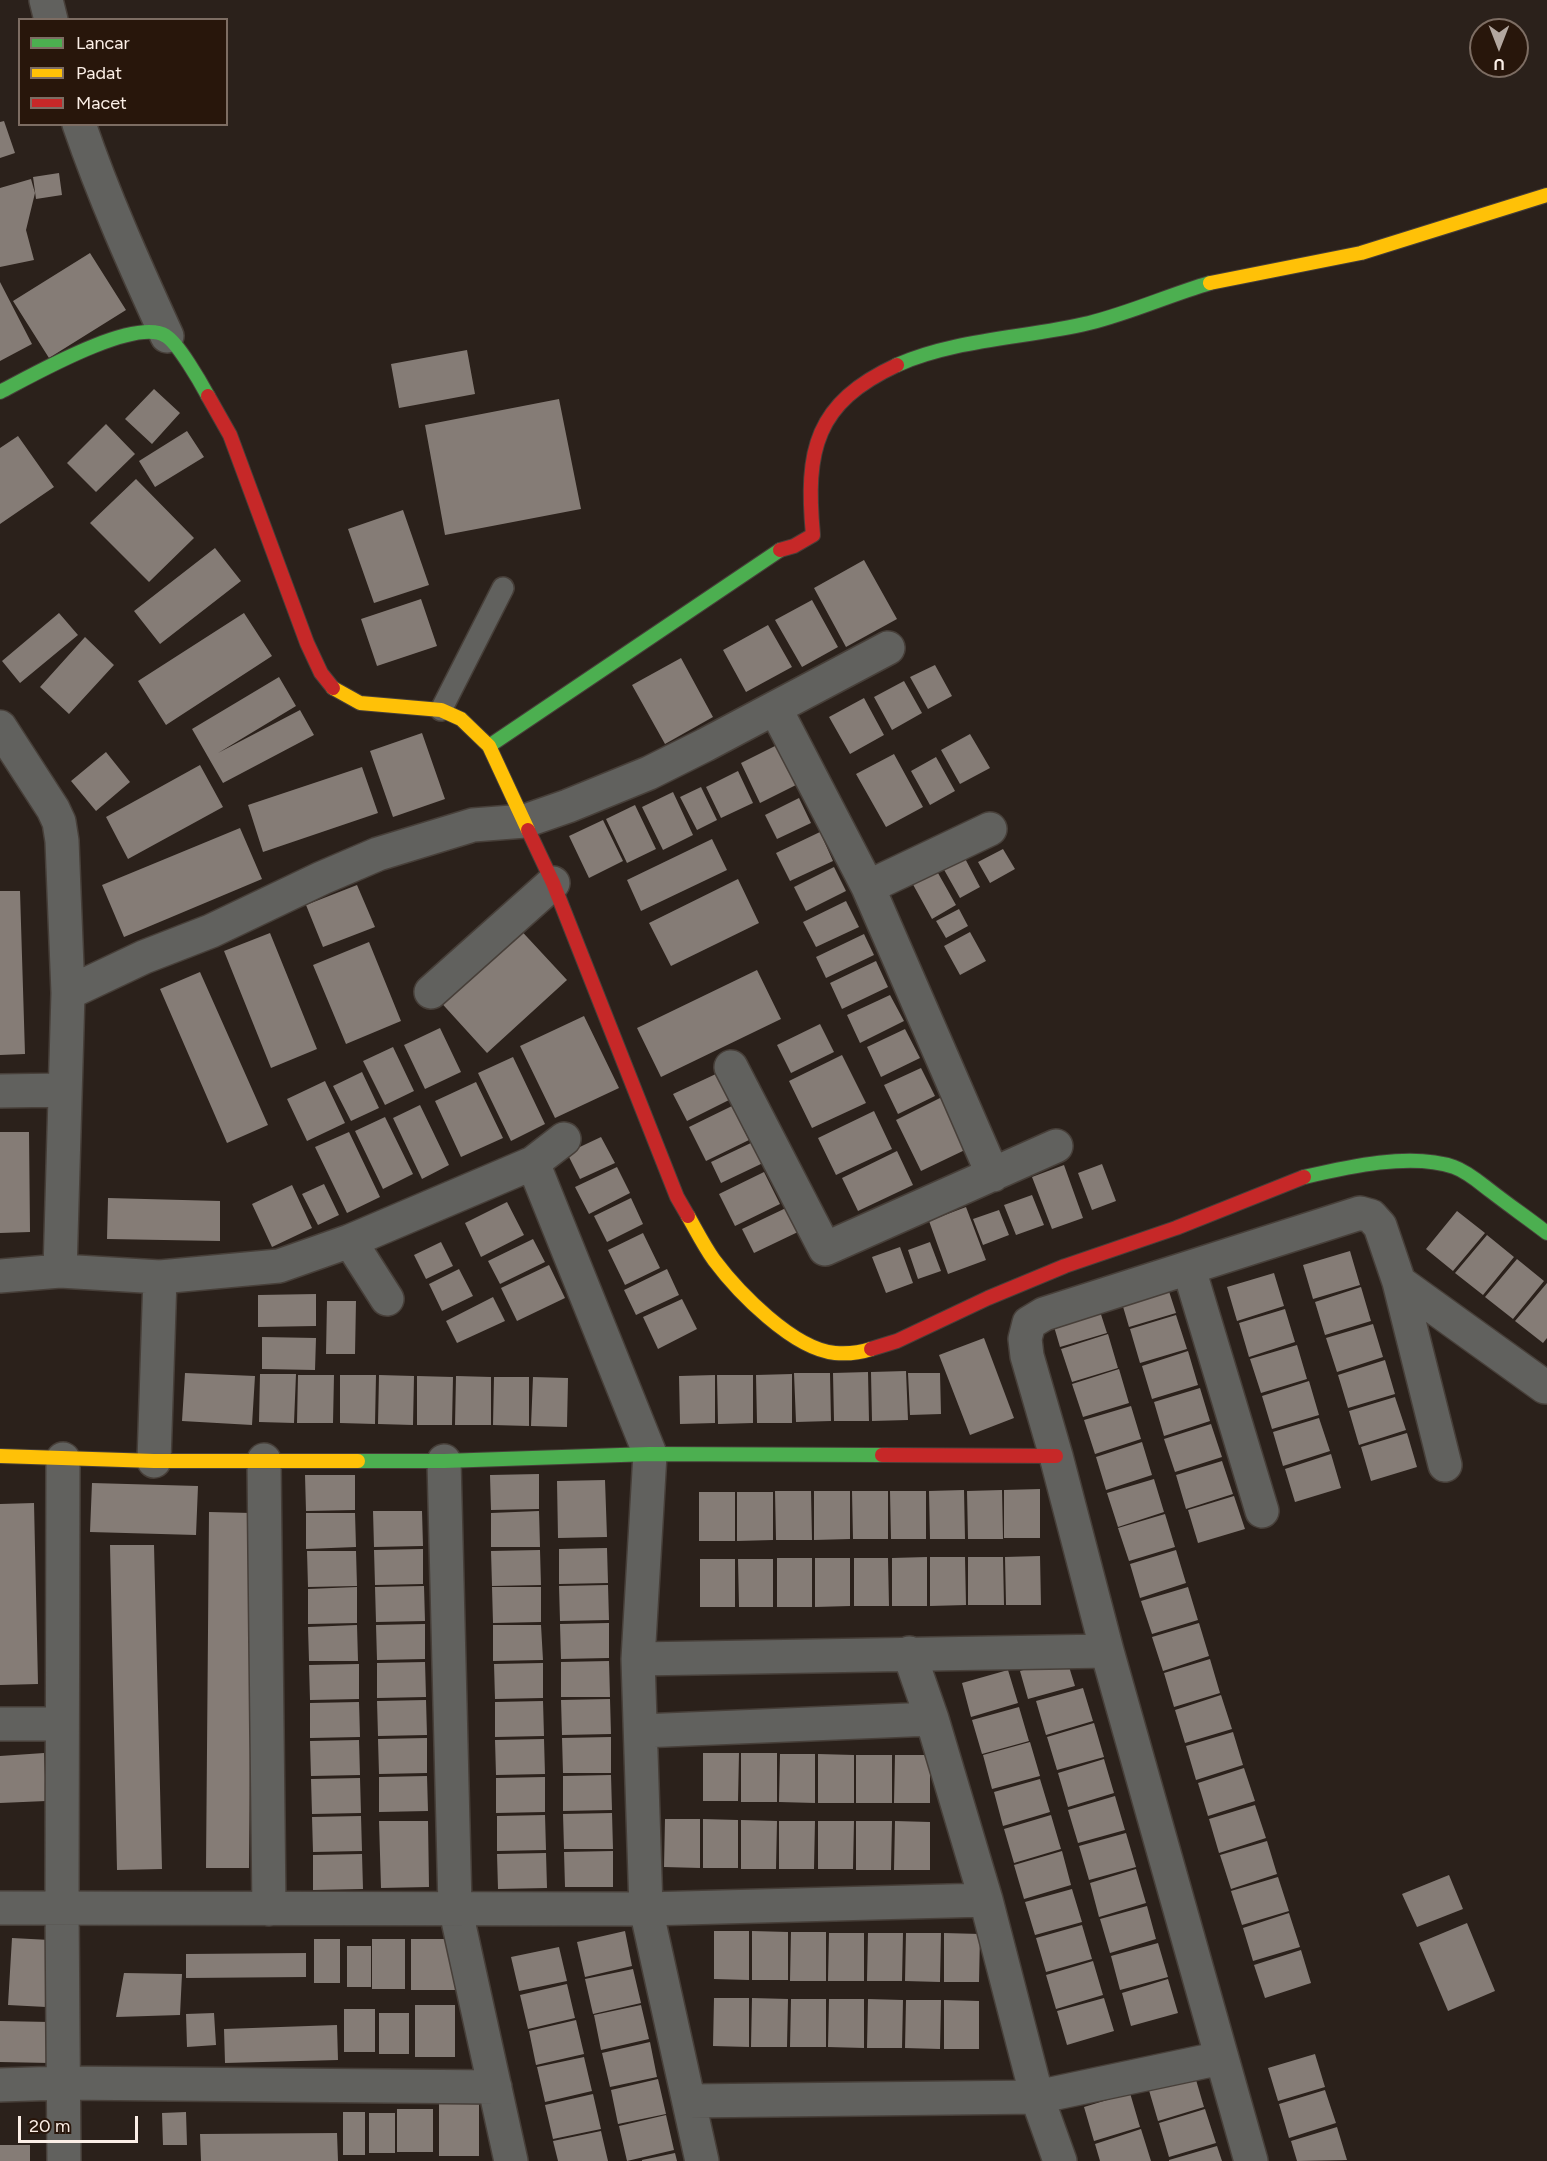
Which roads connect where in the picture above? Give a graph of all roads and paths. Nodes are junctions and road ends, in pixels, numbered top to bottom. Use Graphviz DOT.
graph roads {
  1 [pos="46,0"];
  2 [pos="50,18"];
  3 [pos="80,126"];
  4 [pos="1547,195"];
  5 [pos="167,336"];
  6 [pos="0,392"];
  7 [pos="503,588"];
  8 [pos="888,648"];
  9 [pos="775,708"];
  10 [pos="441,710"];
  11 [pos="0,727"];
  12 [pos="489,746"];
  13 [pos="525,821"];
  14 [pos="990,829"];
  15 [pos="553,883"];
  16 [pos="868,887"];
  17 [pos="431,992"];
  18 [pos="68,993"];
  19 [pos="731,1067"];
  20 [pos="64,1090"];
  21 [pos="0,1091"];
  22 [pos="564,1139"];
  23 [pos="1056,1146"];
  24 [pos="533,1163"];
  25 [pos="993,1175"];
  26 [pos="1547,1233"];
  27 [pos="350,1241"];
  28 [pos="1189,1269"];
  29 [pos="60,1271"];
  30 [pos="0,1276"];
  31 [pos="160,1277"];
  32 [pos="1399,1282"];
  33 [pos="387,1299"];
  34 [pos="1545,1387"];
  35 [pos="650,1454"];
  36 [pos="0,1456"];
  37 [pos="1056,1456"];
  38 [pos="63,1459"];
  39 [pos="264,1460"];
  40 [pos="154,1461"];
  41 [pos="444,1461"];
  42 [pos="1445,1465"];
  43 [pos="1262,1511"];
  44 [pos="1107,1651"];
  45 [pos="909,1653"];
  46 [pos="638,1659"];
  47 [pos="932,1719"];
  48 [pos="0,1724"];
  49 [pos="62,1724"];
  50 [pos="641,1731"];
  51 [pos="986,1900"];
  52 [pos="62,1907"];
  53 [pos="455,1907"];
  54 [pos="0,1908"];
  55 [pos="269,1909"];
  56 [pos="646,1909"];
  57 [pos="1221,2058"];
  58 [pos="63,2083"];
  59 [pos="0,2085"];
  60 [pos="495,2087"];
  61 [pos="1037,2097"];
  62 [pos="689,2101"];
  63 [pos="64,2161"];
  64 [pos="511,2161"];
  65 [pos="702,2161"];
  66 [pos="1060,2161"];
  67 [pos="1251,2161"];
  1 -- 2 [label="street"];
  3 -- 5 [label="street"];
  4 -- 12 [label="street"];
  5 -- 6 [label="street"];
  5 -- 10 [label="street"];
  7 -- 10 [label="lane"];
  8 -- 9 [label="street"];
  9 -- 13 [label="street"];
  9 -- 16 [label="street"];
  10 -- 12 [label="street"];
  11 -- 18 [label="street"];
  12 -- 13 [label="street"];
  13 -- 15 [label="street"];
  13 -- 18 [label="street"];
  14 -- 16 [label="street"];
  15 -- 17 [label="street"];
  15 -- 26 [label="street"];
  16 -- 25 [label="street"];
  18 -- 20 [label="street"];
  19 -- 25 [label="street"];
  20 -- 21 [label="street"];
  20 -- 29 [label="street"];
  22 -- 24 [label="street"];
  23 -- 25 [label="street"];
  24 -- 27 [label="street"];
  24 -- 35 [label="street"];
  27 -- 31 [label="street"];
  27 -- 33 [label="street"];
  28 -- 32 [label="street"];
  28 -- 37 [label="street"];
  28 -- 43 [label="street"];
  29 -- 30 [label="street"];
  29 -- 31 [label="street"];
  31 -- 40 [label="street"];
  32 -- 34 [label="street"];
  32 -- 42 [label="street"];
  35 -- 37 [label="street"];
  35 -- 41 [label="street"];
  35 -- 46 [label="street"];
  36 -- 38 [label="street"];
  37 -- 44 [label="street"];
  38 -- 40 [label="street"];
  38 -- 49 [label="street"];
  39 -- 40 [label="street"];
  39 -- 41 [label="street"];
  39 -- 55 [label="street"];
  41 -- 53 [label="street"];
  44 -- 45 [label="street"];
  44 -- 57 [label="street"];
  45 -- 46 [label="street"];
  45 -- 47 [label="street"];
  46 -- 50 [label="street"];
  47 -- 50 [label="street"];
  47 -- 51 [label="street"];
  48 -- 49 [label="street"];
  49 -- 52 [label="street"];
  50 -- 56 [label="street"];
  51 -- 56 [label="street"];
  51 -- 61 [label="street"];
  52 -- 54 [label="street"];
  52 -- 55 [label="street"];
  52 -- 58 [label="street"];
  53 -- 55 [label="street"];
  53 -- 56 [label="street"];
  53 -- 60 [label="street"];
  56 -- 62 [label="street"];
  57 -- 61 [label="street"];
  57 -- 67 [label="street"];
  58 -- 59 [label="street"];
  58 -- 60 [label="street"];
  58 -- 63 [label="street"];
  60 -- 64 [label="street"];
  61 -- 62 [label="street"];
  61 -- 66 [label="street"];
  62 -- 65 [label="street"];
}
